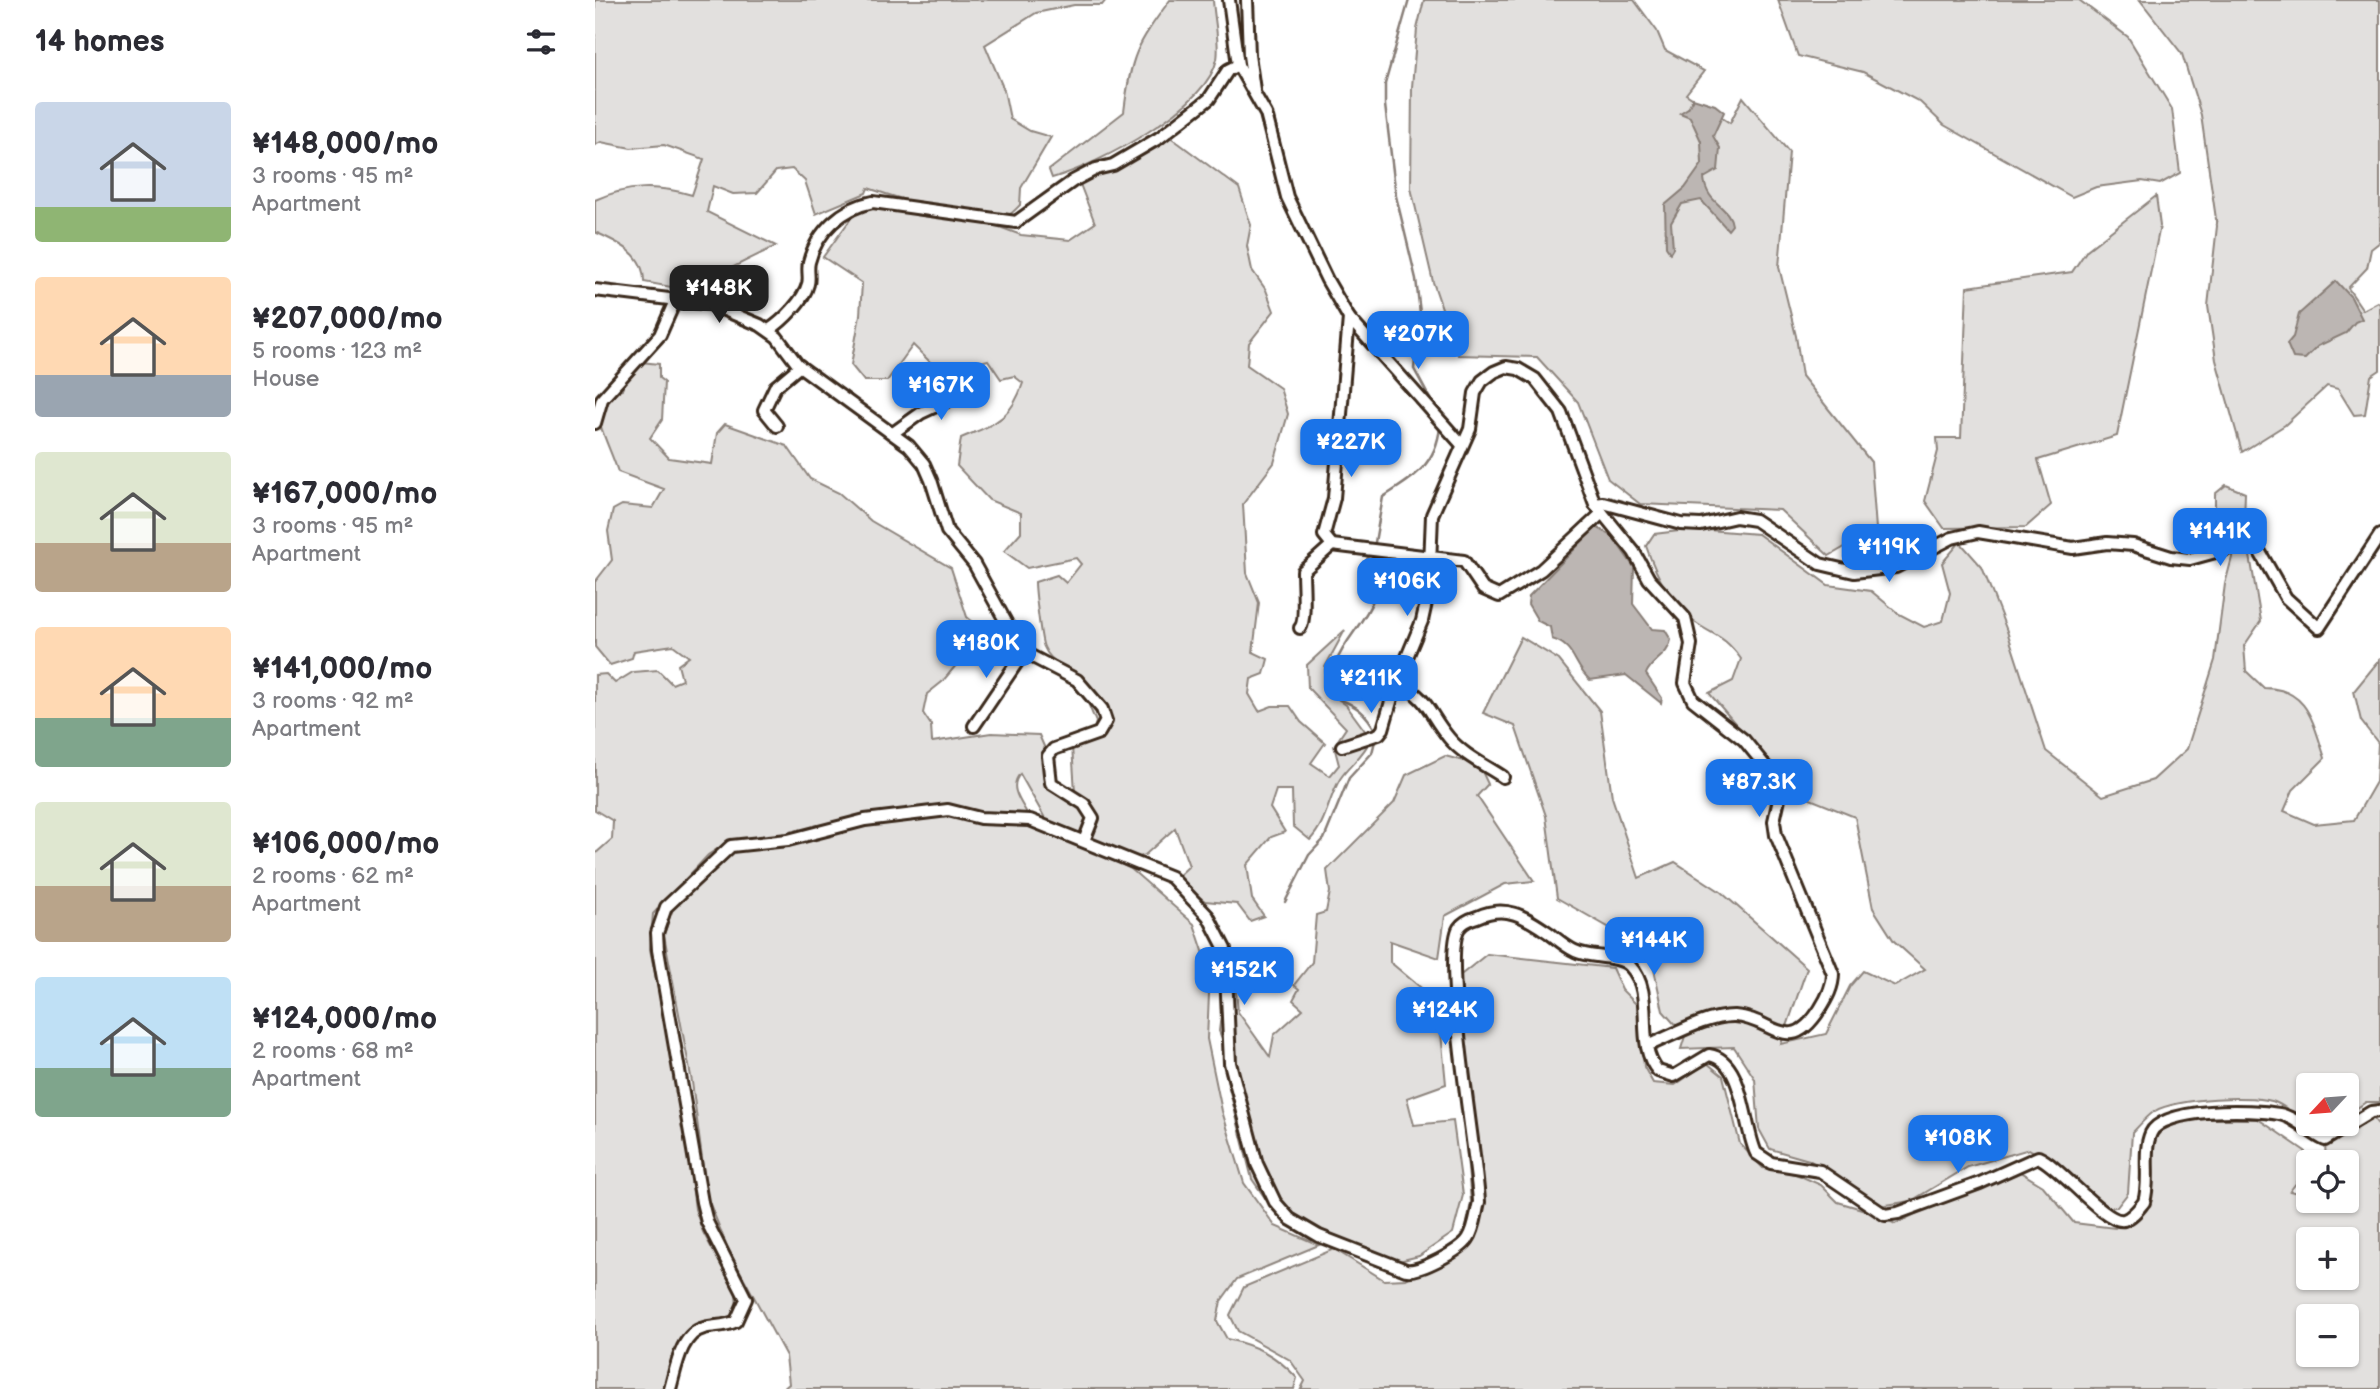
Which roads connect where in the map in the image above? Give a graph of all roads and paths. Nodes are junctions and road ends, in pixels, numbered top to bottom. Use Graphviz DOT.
graph roads {
  1 [pos="1229,0"];
  2 [pos="1247,0"];
  3 [pos="1238,65"];
  4 [pos="1255,96"];
  5 [pos="595,290"];
  6 [pos="675,301"];
  7 [pos="1349,318"];
  8 [pos="769,330"];
  9 [pos="800,366"];
  10 [pos="966,392"];
  11 [pos="598,396"];
  12 [pos="595,423"];
  13 [pos="777,426"];
  14 [pos="893,433"];
  15 [pos="1462,445"];
  16 [pos="1599,509"];
  17 [pos="2380,536"];
  18 [pos="1332,545"];
  19 [pos="1430,556"];
  20 [pos="1300,628"];
  21 [pos="1024,652"];
  22 [pos="1397,681"];
  23 [pos="974,726"];
  24 [pos="1342,746"];
  25 [pos="1503,777"];
  26 [pos="1084,841"];
  27 [pos="1647,1046"];
  28 [pos="2380,1111"];
  29 [pos="670,1389"];
  1 -- 3 [label="street"];
  2 -- 4 [label="street"];
  3 -- 4 [label="street"];
  3 -- 8 [label="street"];
  4 -- 7 [label="street"];
  5 -- 6 [label="street"];
  6 -- 8 [label="street"];
  6 -- 11 [label="street"];
  7 -- 15 [label="street"];
  7 -- 18 [label="street"];
  8 -- 9 [label="street"];
  9 -- 13 [label="street"];
  9 -- 14 [label="street"];
  10 -- 14 [label="street"];
  11 -- 12 [label="street"];
  14 -- 21 [label="street"];
  15 -- 16 [label="street"];
  15 -- 19 [label="street"];
  16 -- 17 [label="street"];
  16 -- 19 [label="street"];
  16 -- 27 [label="street"];
  18 -- 19 [label="street"];
  18 -- 20 [label="street"];
  19 -- 22 [label="street"];
  21 -- 23 [label="street"];
  21 -- 26 [label="street"];
  22 -- 24 [label="street"];
  22 -- 25 [label="street"];
  26 -- 27 [label="street"];
  26 -- 29 [label="street"];
  27 -- 28 [label="street"];
}
